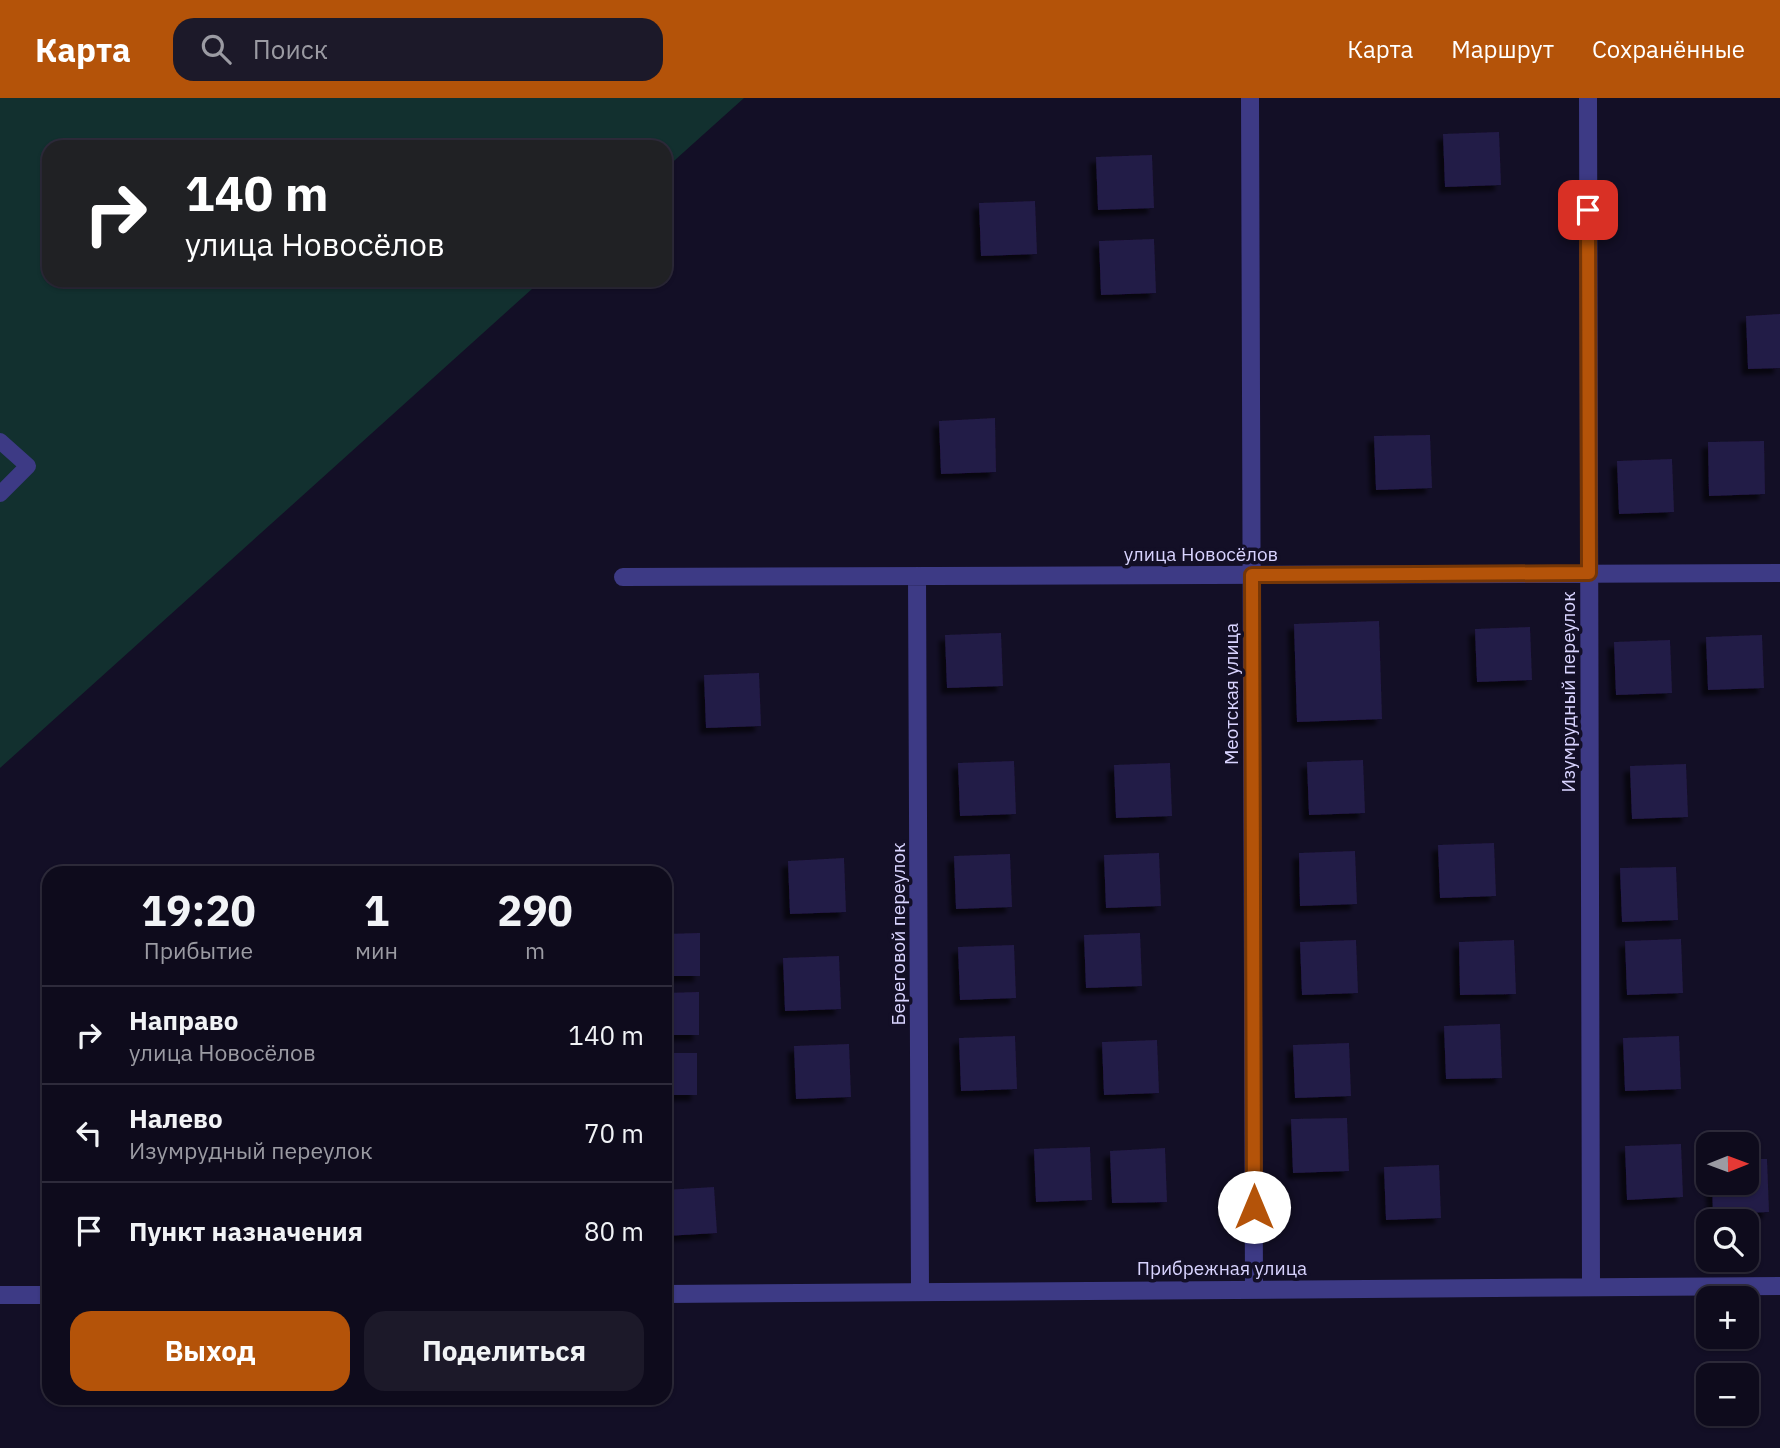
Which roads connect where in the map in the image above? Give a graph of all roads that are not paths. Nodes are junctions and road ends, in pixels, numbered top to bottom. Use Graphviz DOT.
graph roads {
  1 [pos="1250,98"];
  2 [pos="1588,98"];
  3 [pos="0,441"];
  4 [pos="0,494"];
  5 [pos="1589,573"];
  6 [pos="1780,573"];
  7 [pos="1252,575"];
  8 [pos="917,576"];
  9 [pos="623,577"];
  10 [pos="1780,1286"];
  11 [pos="1591,1287"];
  12 [pos="1254,1289"];
  13 [pos="920,1292"];
  14 [pos="672,1294"];
  15 [pos="0,1295"];
  16 [pos="42,1295"];
  1 -- 7 [label="street, Меотская улица"];
  2 -- 5 [label="street, Изумрудный переулок"];
  3 -- 4 [label="lane"];
  5 -- 6 [label="street, улица Новосёлов"];
  5 -- 7 [label="street, улица Новосёлов"];
  5 -- 11 [label="street, Изумрудный переулок"];
  7 -- 8 [label="street, улица Новосёлов"];
  7 -- 12 [label="street, Меотская улица"];
  8 -- 9 [label="street, улица Новосёлов"];
  8 -- 13 [label="street, Береговой переулок"];
  10 -- 11 [label="street, Прибрежная улица"];
  11 -- 12 [label="street, Прибрежная улица"];
  12 -- 13 [label="street, Прибрежная улица"];
  13 -- 14 [label="street, Прибрежная улица"];
  15 -- 16 [label="street"];
}
